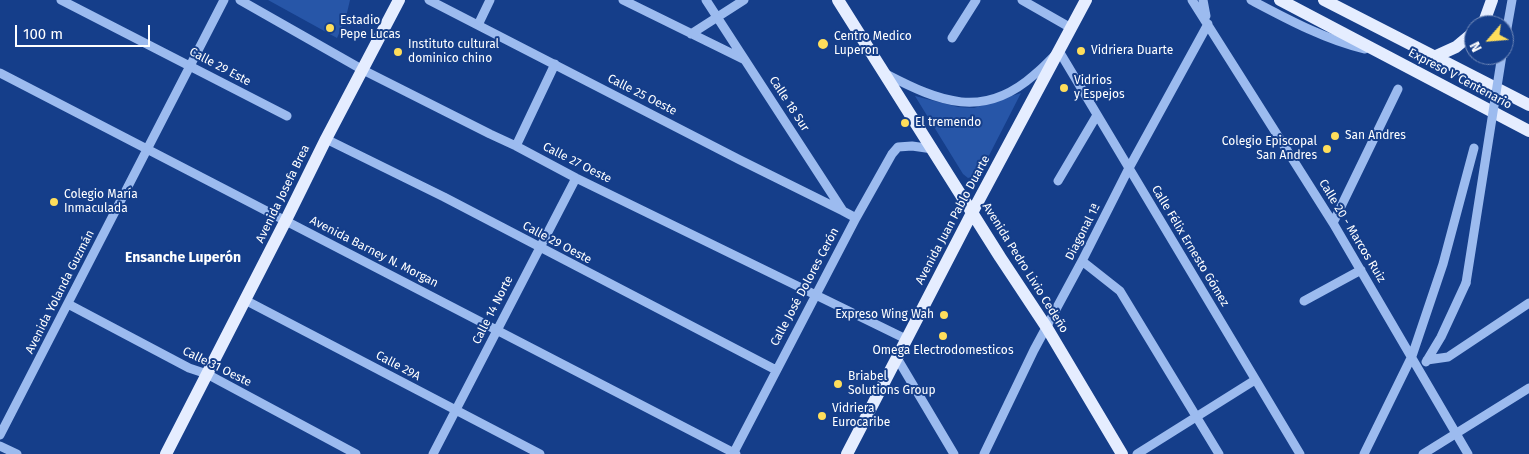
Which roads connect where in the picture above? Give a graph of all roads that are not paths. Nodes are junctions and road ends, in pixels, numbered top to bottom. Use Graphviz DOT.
graph roads {
  1 [pos="61,0"];
  2 [pos="224,0"];
  3 [pos="240,0"];
  4 [pos="399,0"];
  5 [pos="430,0"];
  6 [pos="490,0"];
  7 [pos="623,0"];
  8 [pos="706,0"];
  9 [pos="744,0"];
  10 [pos="838,0"];
  11 [pos="976,0"];
  12 [pos="1022,0"];
  13 [pos="1086,0"];
  14 [pos="1192,0"];
  15 [pos="1203,0"];
  16 [pos="1251,0"];
  17 [pos="1280,0"];
  18 [pos="1324,0"];
  19 [pos="1337,0"];
  20 [pos="1492,0"];
  21 [pos="1512,0"];
  22 [pos="1487,15"];
  23 [pos="1509,15"];
  24 [pos="717,17"];
  25 [pos="1208,24"];
  26 [pos="478,25"];
  27 [pos="1071,28"];
  28 [pos="1382,30"];
  29 [pos="691,34"];
  30 [pos="952,38"];
  31 [pos="1464,40"];
  32 [pos="1059,51"];
  33 [pos="1378,51"];
  34 [pos="1434,57"];
  35 [pos="746,60"];
  36 [pos="555,64"];
  37 [pos="190,65"];
  38 [pos="1500,65"];
  39 [pos="363,70"];
  40 [pos="0,74"];
  41 [pos="886,74"];
  42 [pos="1398,89"];
  43 [pos="1529,105"];
  44 [pos="1097,115"];
  45 [pos="286,116"];
  46 [pos="1529,131"];
  47 [pos="326,138"];
  48 [pos="516,146"];
  49 [pos="1474,148"];
  50 [pos="147,149"];
  51 [pos="933,150"];
  52 [pos="1129,168"];
  53 [pos="576,178"];
  54 [pos="1058,181"];
  55 [pos="843,211"];
  56 [pos="973,211"];
  57 [pos="856,218"];
  58 [pos="286,220"];
  59 [pos="1333,223"];
  60 [pos="540,248"];
  61 [pos="1082,261"];
  62 [pos="1360,270"];
  63 [pos="815,295"];
  64 [pos="245,300"];
  65 [pos="1304,301"];
  66 [pos="1529,303"];
  67 [pos="68,304"];
  68 [pos="1047,328"];
  69 [pos="497,330"];
  70 [pos="906,340"];
  71 [pos="1412,356"];
  72 [pos="897,358"];
  73 [pos="1427,360"];
  74 [pos="776,370"];
  75 [pos="1419,370"];
  76 [pos="207,374"];
  77 [pos="1255,380"];
  78 [pos="1529,388"];
  79 [pos="456,410"];
  80 [pos="1197,416"];
  81 [pos="1456,433"];
  82 [pos="0,435"];
  83 [pos="0,446"];
  84 [pos="17,454"];
  85 [pos="166,454"];
  86 [pos="356,454"];
  87 [pos="433,454"];
  88 [pos="540,454"];
  89 [pos="734,454"];
  90 [pos="847,454"];
  91 [pos="954,454"];
  92 [pos="984,454"];
  93 [pos="1122,454"];
  94 [pos="1137,454"];
  95 [pos="1219,454"];
  96 [pos="1300,454"];
  97 [pos="1364,454"];
  98 [pos="1422,454"];
  99 [pos="1468,454"];
  1 -- 37 [label="street, Calle 29 Este"];
  2 -- 37 [label="street, Avenida Yolanda Guzmán"];
  3 -- 39 [label="street, Calle 27 Oeste"];
  4 -- 39 [label="main road, Avenida Josefa Brea"];
  5 -- 26 [label="street, Calle 25 Oeste"];
  6 -- 26 [label="street"];
  7 -- 29 [label="street"];
  8 -- 24 [label="street, Calle 18 Sur"];
  9 -- 24 [label="street"];
  10 -- 41 [label="main road, Avenida Pedro Livio Cedeño"];
  11 -- 30 [label="street"];
  12 -- 27 [label="street"];
  13 -- 27 [label="main road, Avenida Juan Pablo Duarte"];
  14 -- 25 [label="street, Calle 20 - Marcos Ruiz"];
  15 -- 25 [label="street"];
  16 -- 33 [label="street, Expreso V Centenario"];
  17 -- 33 [label="main road, Expreso V Centenario"];
  18 -- 28 [label="main road, Expreso V Centenario"];
  19 -- 28 [label="street, Expreso V Centenario"];
  20 -- 22 [label="main road"];
  21 -- 23 [label="street"];
  24 -- 29 [label="street"];
  24 -- 35 [label="street, Calle 18 Sur"];
  25 -- 52 [label="street, Diagonal 1ª"];
  25 -- 59 [label="street, Calle 20 - Marcos Ruiz"];
  26 -- 36 [label="street, Calle 25 Oeste"];
  27 -- 32 [label="main road, Avenida Juan Pablo Duarte"];
  28 -- 34 [label="main road, Expreso V Centenario"];
  29 -- 35 [label="street"];
  31 -- 34 [label="main road"];
  32 -- 41 [label="street"];
  32 -- 44 [label="street, Calle Félix Ernesto Gómez"];
  32 -- 56 [label="main road, Avenida Juan Pablo Duarte"];
  33 -- 46 [label="main road, Expreso V Centenario"];
  34 -- 43 [label="main road, Expreso V Centenario"];
  35 -- 55 [label="street, Calle 18 Sur"];
  36 -- 48 [label="street"];
  36 -- 55 [label="street, Calle 25 Oeste"];
  37 -- 45 [label="street, Calle 29 Este"];
  37 -- 50 [label="street, Avenida Yolanda Guzmán"];
  38 -- 73 [label="street, bridge"];
  39 -- 47 [label="main road, Avenida Josefa Brea"];
  39 -- 48 [label="street, Calle 27 Oeste"];
  40 -- 50 [label="street, Avenida Barney N. Morgan"];
  41 -- 51 [label="main road, Avenida Pedro Livio Cedeño"];
  42 -- 59 [label="street"];
  44 -- 52 [label="street, Calle Félix Ernesto Gómez"];
  44 -- 54 [label="street"];
  47 -- 58 [label="main road, Avenida Josefa Brea"];
  47 -- 60 [label="street, Calle 29 Oeste"];
  48 -- 53 [label="street, Calle 27 Oeste"];
  49 -- 71 [label="street"];
  50 -- 58 [label="street, Avenida Barney N. Morgan"];
  50 -- 67 [label="street, Avenida Yolanda Guzmán"];
  51 -- 56 [label="main road, Avenida Pedro Livio Cedeño"];
  51 -- 57 [label="street, Calle José Dolores Cerón"];
  52 -- 61 [label="street, Diagonal 1ª"];
  52 -- 77 [label="street, Calle Félix Ernesto Gómez"];
  53 -- 60 [label="street, Calle 14 Norte"];
  53 -- 63 [label="street, Calle 27 Oeste"];
  55 -- 57 [label="street, Calle 18 Sur"];
  56 -- 68 [label="main road, Avenida Pedro Livio Cedeño"];
  56 -- 70 [label="main road, Avenida Juan Pablo Duarte"];
  57 -- 63 [label="street, Calle José Dolores Cerón"];
  58 -- 64 [label="main road, Avenida Josefa Brea"];
  58 -- 69 [label="street, Avenida Barney N. Morgan"];
  59 -- 62 [label="street, Calle 20 - Marcos Ruiz"];
  60 -- 69 [label="street, Calle 14 Norte"];
  60 -- 74 [label="street, Calle 29 Oeste"];
  61 -- 68 [label="street, Diagonal 1ª"];
  61 -- 80 [label="street"];
  62 -- 65 [label="street"];
  62 -- 71 [label="street, Calle 20 - Marcos Ruiz"];
  63 -- 70 [label="street, Calle 27 Oeste"];
  63 -- 74 [label="street, Calle José Dolores Cerón"];
  64 -- 76 [label="main road, Avenida Josefa Brea"];
  64 -- 79 [label="street, Calle 29A"];
  66 -- 73 [label="street"];
  67 -- 76 [label="street, Calle 31 Oeste"];
  67 -- 82 [label="street, Avenida Yolanda Guzmán"];
  68 -- 92 [label="street, Diagonal 1ª"];
  68 -- 93 [label="main road, Avenida Pedro Livio Cedeño"];
  69 -- 79 [label="street, Calle 14 Norte"];
  69 -- 89 [label="street, Avenida Barney N. Morgan"];
  70 -- 72 [label="main road, Avenida Juan Pablo Duarte"];
  71 -- 75 [label="street, Calle 20 - Marcos Ruiz"];
  71 -- 97 [label="street"];
  72 -- 90 [label="main road, Avenida Juan Pablo Duarte"];
  72 -- 91 [label="street"];
  73 -- 75 [label="street"];
  74 -- 89 [label="street, Calle José Dolores Cerón"];
  75 -- 81 [label="street, Calle 20 - Marcos Ruiz"];
  76 -- 85 [label="main road, Avenida Josefa Brea"];
  76 -- 86 [label="street, Calle 31 Oeste"];
  77 -- 80 [label="street"];
  77 -- 96 [label="street, Calle Félix Ernesto Gómez"];
  78 -- 81 [label="street"];
  79 -- 87 [label="street, Calle 14 Norte"];
  79 -- 88 [label="street, Calle 29A"];
  80 -- 94 [label="street"];
  80 -- 95 [label="street"];
  81 -- 98 [label="street"];
  81 -- 99 [label="street, Calle 20 - Marcos Ruiz"];
  83 -- 84 [label="street"];
}
